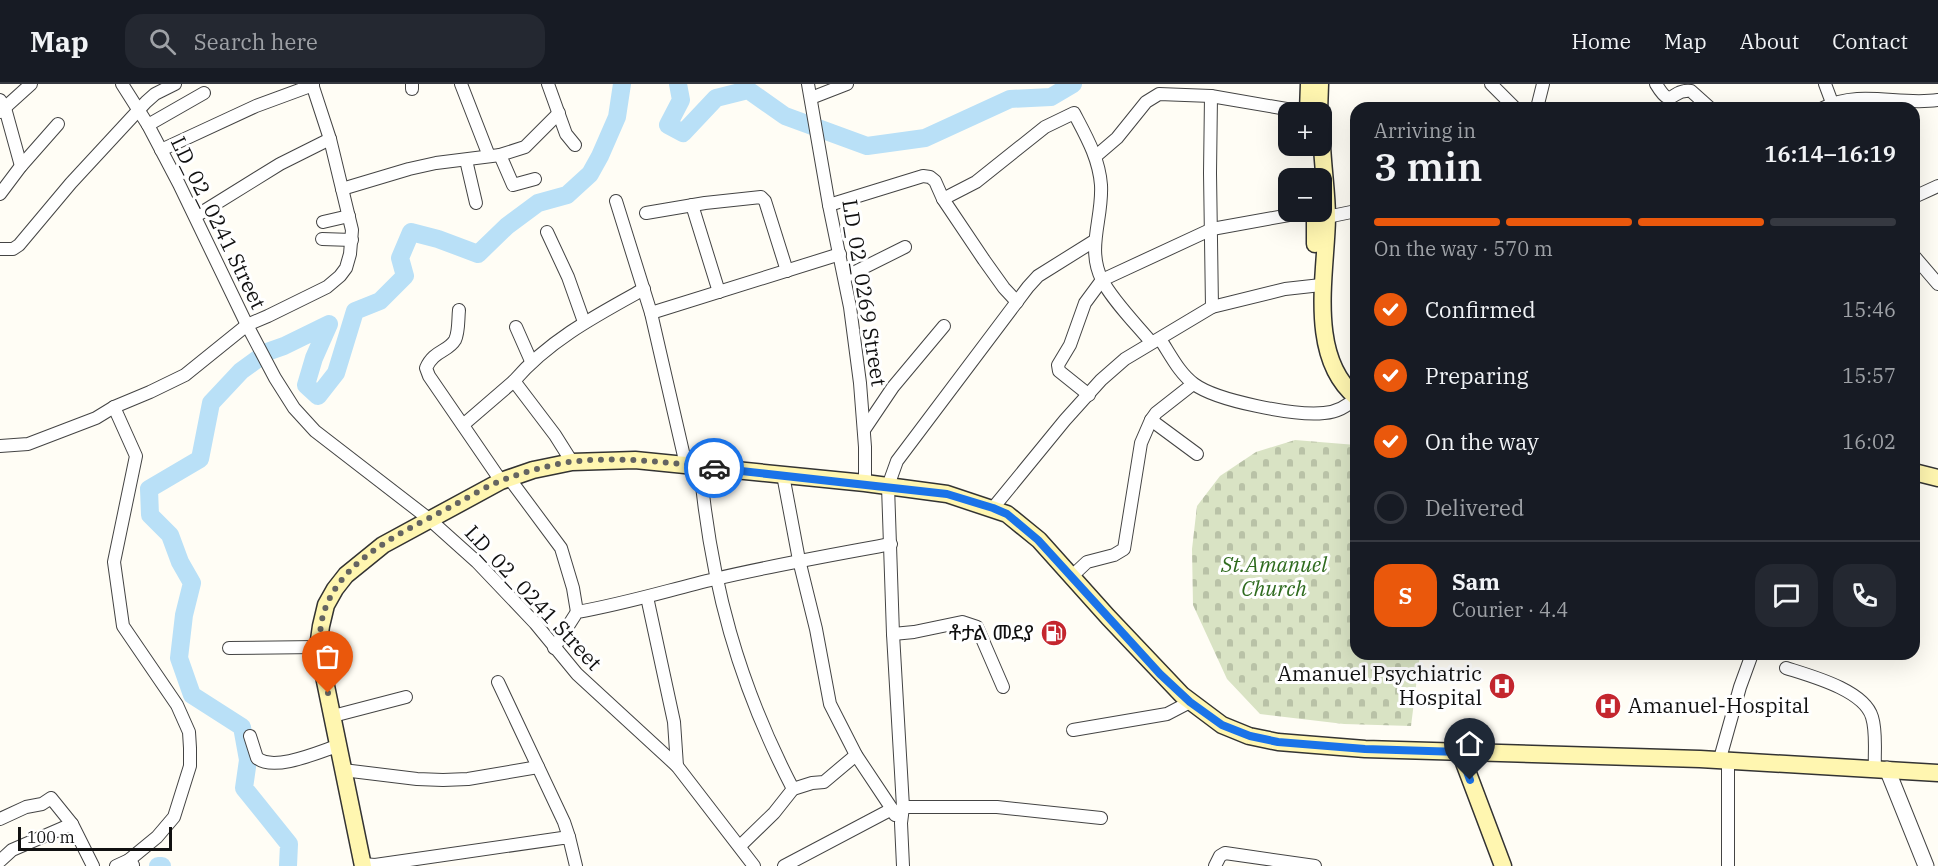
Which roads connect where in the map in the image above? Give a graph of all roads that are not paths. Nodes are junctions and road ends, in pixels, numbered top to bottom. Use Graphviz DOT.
graph roads {
  1 [pos="31,84"];
  2 [pos="122,84"];
  3 [pos="175,84"];
  4 [pos="461,84"];
  5 [pos="548,84"];
  6 [pos="807,84"];
  7 [pos="847,84"];
  8 [pos="1309,84"];
  9 [pos="1320,84"];
  10 [pos="1491,84"];
  11 [pos="1543,84"];
  12 [pos="1656,84"];
  13 [pos="1825,84"];
  14 [pos="313,85"];
  15 [pos="204,93"];
  16 [pos="1211,96"];
  17 [pos="811,98"];
  18 [pos="1938,100"];
  19 [pos="1307,102"];
  20 [pos="1319,102"];
  21 [pos="1509,102"];
  22 [pos="1538,102"];
  23 [pos="1703,102"];
  24 [pos="1829,102"];
  25 [pos="1842,102"];
  26 [pos="1910,102"];
  27 [pos="1910,102"];
  28 [pos="2,107"];
  29 [pos="1278,107"];
  30 [pos="138,110"];
  31 [pos="559,113"];
  32 [pos="58,124"];
  33 [pos="148,125"];
  34 [pos="330,139"];
  35 [pos="575,145"];
  36 [pos="161,150"];
  37 [pos="495,156"];
  38 [pos="1096,156"];
  39 [pos="466,160"];
  40 [pos="21,166"];
  41 [pos="535,179"];
  42 [pos="1938,186"];
  43 [pos="342,189"];
  44 [pos="0,194"];
  45 [pos="1920,194"];
  46 [pos="943,199"];
  47 [pos="616,201"];
  48 [pos="476,203"];
  49 [pos="829,204"];
  50 [pos="692,205"];
  51 [pos="1350,212"];
  52 [pos="646,213"];
  53 [pos="1332,213"];
  54 [pos="196,216"];
  55 [pos="349,216"];
  56 [pos="1278,217"];
  57 [pos="323,222"];
  58 [pos="1321,222"];
  59 [pos="1212,229"];
  60 [pos="547,232"];
  61 [pos="322,239"];
  62 [pos="352,240"];
  63 [pos="1094,241"];
  64 [pos="905,248"];
  65 [pos="0,249"];
  66 [pos="840,254"];
  67 [pos="1920,263"];
  68 [pos="786,271"];
  69 [pos="845,277"];
  70 [pos="1102,280"];
  71 [pos="1938,284"];
  72 [pos="1317,286"];
  73 [pos="644,290"];
  74 [pos="719,292"];
  75 [pos="1017,302"];
  76 [pos="1212,307"];
  77 [pos="459,310"];
  78 [pos="651,313"];
  79 [pos="584,322"];
  80 [pos="944,326"];
  81 [pos="516,327"];
  82 [pos="250,330"];
  83 [pos="1155,341"];
  84 [pos="531,362"];
  85 [pos="514,381"];
  86 [pos="1193,384"];
  87 [pos="1089,395"];
  88 [pos="1350,397"];
  89 [pos="1350,404"];
  90 [pos="114,407"];
  91 [pos="1151,420"];
  92 [pos="463,425"];
  93 [pos="864,430"];
  94 [pos="0,446"];
  95 [pos="1197,454"];
  96 [pos="572,462"];
  97 [pos="693,466"];
  98 [pos="783,475"];
  99 [pos="505,479"];
  100 [pos="866,483"];
  101 [pos="888,486"];
  102 [pos="993,508"];
  103 [pos="429,519"];
  104 [pos="891,544"];
  105 [pos="799,560"];
  106 [pos="1071,577"];
  107 [pos="715,579"];
  108 [pos="647,597"];
  109 [pos="577,612"];
  110 [pos="893,634"];
  111 [pos="318,647"];
  112 [pos="229,648"];
  113 [pos="554,648"];
  114 [pos="1750,660"];
  115 [pos="1786,668"];
  116 [pos="498,682"];
  117 [pos="1004,687"];
  118 [pos="406,697"];
  119 [pos="1190,702"];
  120 [pos="333,717"];
  121 [pos="1073,730"];
  122 [pos="250,736"];
  123 [pos="337,746"];
  124 [pos="1460,752"];
  125 [pos="856,754"];
  126 [pos="1724,762"];
  127 [pos="677,766"];
  128 [pos="538,767"];
  129 [pos="1881,769"];
  130 [pos="343,770"];
  131 [pos="1938,773"];
  132 [pos="793,789"];
  133 [pos="898,808"];
  134 [pos="1101,818"];
  135 [pos="0,819"];
  136 [pos="72,824"];
  137 [pos="569,837"];
  138 [pos="740,846"];
  139 [pos="0,861"];
  140 [pos="131,863"];
  141 [pos="363,865"];
  142 [pos="93,866"];
  143 [pos="116,866"];
  144 [pos="576,866"];
  145 [pos="754,866"];
  146 [pos="784,866"];
  147 [pos="903,866"];
  148 [pos="1215,866"];
  149 [pos="1316,866"];
  150 [pos="1503,866"];
  151 [pos="1728,866"];
  152 [pos="1926,866"];
  1 -- 28 [label="street"];
  2 -- 30 [label="street, LD_02_0241 Street"];
  3 -- 30 [label="street"];
  4 -- 37 [label="street"];
  5 -- 31 [label="street"];
  6 -- 17 [label="street"];
  7 -- 17 [label="street"];
  8 -- 19 [label="main road"];
  9 -- 20 [label="main road"];
  10 -- 21 [label="street"];
  11 -- 22 [label="street"];
  12 -- 23 [label="street"];
  13 -- 24 [label="street"];
  14 -- 34 [label="street"];
  14 -- 36 [label="street"];
  15 -- 33 [label="street"];
  16 -- 29 [label="street"];
  16 -- 38 [label="street"];
  16 -- 59 [label="street"];
  17 -- 49 [label="street, LD_02_0269 Street"];
  18 -- 26 [label="street"];
  25 -- 27 [label="street"];
  28 -- 40 [label="street"];
  30 -- 33 [label="street, LD_02_0241 Street"];
  30 -- 65 [label="street"];
  31 -- 35 [label="street"];
  31 -- 37 [label="street"];
  32 -- 40 [label="street"];
  33 -- 36 [label="street, LD_02_0241 Street"];
  34 -- 43 [label="street"];
  34 -- 54 [label="street"];
  36 -- 54 [label="street, LD_02_0241 Street"];
  37 -- 39 [label="street"];
  37 -- 41 [label="street"];
  38 -- 46 [label="street"];
  38 -- 63 [label="street"];
  39 -- 43 [label="street"];
  39 -- 48 [label="street"];
  40 -- 44 [label="street"];
  42 -- 45 [label="street"];
  43 -- 55 [label="street"];
  46 -- 49 [label="street"];
  46 -- 75 [label="street"];
  47 -- 73 [label="street"];
  49 -- 66 [label="street, LD_02_0269 Street"];
  50 -- 52 [label="street"];
  50 -- 68 [label="street"];
  50 -- 74 [label="street"];
  51 -- 53 [label="street"];
  54 -- 82 [label="street, LD_02_0241 Street"];
  55 -- 57 [label="street"];
  55 -- 62 [label="street"];
  56 -- 59 [label="street"];
  58 -- 72 [label="main road"];
  59 -- 70 [label="street"];
  59 -- 76 [label="street"];
  60 -- 79 [label="street"];
  61 -- 62 [label="street"];
  62 -- 82 [label="street"];
  63 -- 70 [label="street"];
  63 -- 75 [label="street"];
  64 -- 69 [label="street"];
  66 -- 68 [label="street"];
  66 -- 69 [label="street, LD_02_0269 Street"];
  67 -- 71 [label="street"];
  68 -- 74 [label="street"];
  69 -- 93 [label="street, LD_02_0269 Street"];
  70 -- 83 [label="street"];
  70 -- 87 [label="street"];
  72 -- 76 [label="street"];
  72 -- 88 [label="main road"];
  73 -- 78 [label="street"];
  73 -- 79 [label="street"];
  74 -- 78 [label="street"];
  75 -- 101 [label="street"];
  76 -- 83 [label="street"];
  77 -- 92 [label="street"];
  78 -- 97 [label="street"];
  79 -- 84 [label="street"];
  80 -- 93 [label="street"];
  81 -- 84 [label="street"];
  82 -- 90 [label="street"];
  82 -- 103 [label="street, LD_02_0241 Street"];
  83 -- 86 [label="street"];
  83 -- 87 [label="street"];
  84 -- 85 [label="street"];
  85 -- 92 [label="street"];
  85 -- 96 [label="street"];
  86 -- 89 [label="street"];
  86 -- 91 [label="street"];
  87 -- 102 [label="street"];
  90 -- 94 [label="street"];
  90 -- 140 [label="street"];
  91 -- 95 [label="street"];
  91 -- 106 [label="street"];
  92 -- 99 [label="street"];
  93 -- 100 [label="street, LD_02_0269 Street"];
  96 -- 97 [label="main road"];
  96 -- 99 [label="main road"];
  97 -- 98 [label="main road"];
  97 -- 107 [label="street"];
  98 -- 100 [label="main road"];
  98 -- 105 [label="street"];
  99 -- 103 [label="main road"];
  99 -- 109 [label="street"];
  100 -- 101 [label="main road"];
  101 -- 102 [label="main road"];
  101 -- 104 [label="street"];
  102 -- 106 [label="main road"];
  103 -- 111 [label="main road"];
  103 -- 113 [label="street, LD_02_0241 Street"];
  104 -- 105 [label="street"];
  104 -- 110 [label="street"];
  105 -- 107 [label="street"];
  105 -- 125 [label="street"];
  106 -- 119 [label="main road"];
  107 -- 108 [label="street"];
  107 -- 132 [label="street"];
  108 -- 109 [label="street"];
  108 -- 127 [label="street"];
  109 -- 113 [label="street"];
  110 -- 117 [label="street"];
  110 -- 133 [label="street"];
  111 -- 112 [label="street"];
  111 -- 120 [label="main road"];
  113 -- 127 [label="street, LD_02_0241 Street"];
  114 -- 126 [label="street"];
  115 -- 129 [label="street"];
  116 -- 128 [label="street"];
  118 -- 120 [label="street"];
  119 -- 121 [label="street"];
  119 -- 124 [label="main road"];
  120 -- 123 [label="main road"];
  122 -- 123 [label="street"];
  123 -- 130 [label="main road"];
  124 -- 126 [label="main road"];
  124 -- 150 [label="main road"];
  125 -- 132 [label="street"];
  125 -- 133 [label="street"];
  126 -- 129 [label="main road"];
  126 -- 151 [label="street"];
  127 -- 138 [label="street, LD_02_0241 Street"];
  128 -- 130 [label="street"];
  128 -- 137 [label="street"];
  129 -- 131 [label="main road"];
  129 -- 152 [label="street"];
  130 -- 141 [label="main road"];
  132 -- 138 [label="street"];
  133 -- 134 [label="street"];
  133 -- 146 [label="street"];
  133 -- 147 [label="street"];
  135 -- 136 [label="street"];
  136 -- 139 [label="street"];
  136 -- 142 [label="street"];
  137 -- 141 [label="street"];
  137 -- 144 [label="street"];
  138 -- 145 [label="street, LD_02_0241 Street"];
  140 -- 143 [label="street"];
  148 -- 149 [label="street"];
}
